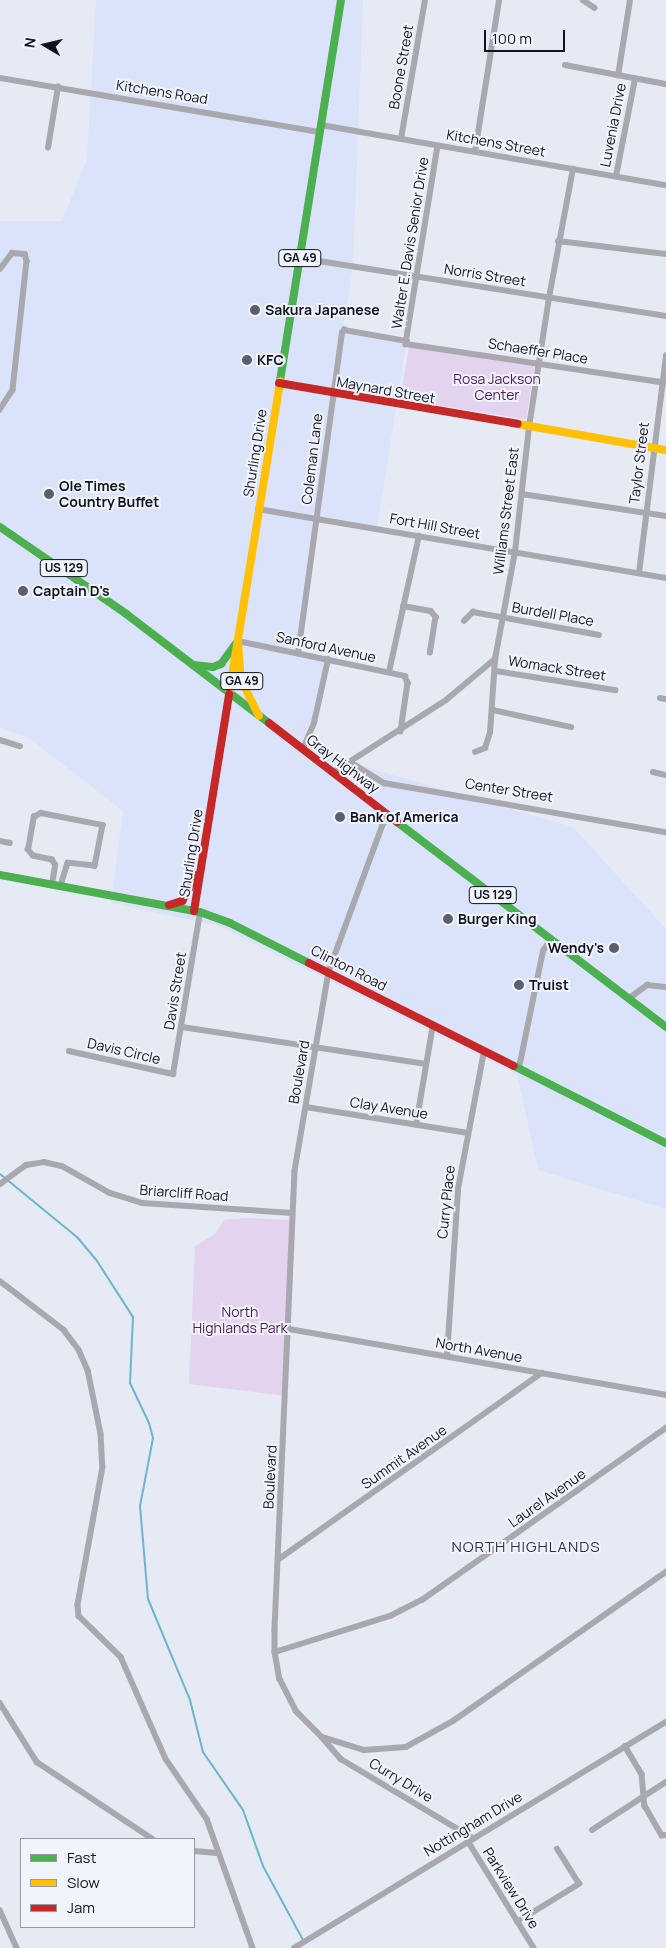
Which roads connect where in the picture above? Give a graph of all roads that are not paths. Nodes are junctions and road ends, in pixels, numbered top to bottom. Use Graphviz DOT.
graph roads {
  1 [pos="341,0"];
  2 [pos="425,0"];
  3 [pos="499,0"];
  4 [pos="583,0"];
  5 [pos="630,0"];
  6 [pos="595,8"];
  7 [pos="565,66"];
  8 [pos="618,76"];
  9 [pos="0,78"];
  10 [pos="635,79"];
  11 [pos="666,84"];
  12 [pos="58,87"];
  13 [pos="320,128"];
  14 [pos="401,139"];
  15 [pos="438,146"];
  16 [pos="48,148"];
  17 [pos="475,152"];
  18 [pos="573,169"];
  19 [pos="616,176"];
  20 [pos="666,186"];
  21 [pos="558,241"];
  22 [pos="666,254"];
  23 [pos="300,258"];
  24 [pos="0,269"];
  25 [pos="417,277"];
  26 [pos="549,298"];
  27 [pos="666,316"];
  28 [pos="407,342"];
  29 [pos="666,356"];
  30 [pos="540,363"];
  31 [pos="664,382"];
  32 [pos="279,383"];
  33 [pos="332,393"];
  34 [pos="0,410"];
  35 [pos="529,426"];
  36 [pos="653,448"];
  37 [pos="666,450"];
  38 [pos="522,494"];
  39 [pos="258,509"];
  40 [pos="646,512"];
  41 [pos="666,516"];
  42 [pos="318,519"];
  43 [pos="0,527"];
  44 [pos="419,536"];
  45 [pos="515,552"];
  46 [pos="639,573"];
  47 [pos="666,578"];
  48 [pos="403,606"];
  49 [pos="504,618"];
  50 [pos="464,621"];
  51 [pos="599,635"];
  52 [pos="238,642"];
  53 [pos="430,653"];
  54 [pos="298,654"];
  55 [pos="496,659"];
  56 [pos="328,660"];
  57 [pos="193,665"];
  58 [pos="496,670"];
  59 [pos="389,672"];
  60 [pos="615,690"];
  61 [pos="229,694"];
  62 [pos="493,710"];
  63 [pos="260,716"];
  64 [pos="571,727"];
  65 [pos="401,730"];
  66 [pos="0,740"];
  67 [pos="20,746"];
  68 [pos="303,750"];
  69 [pos="475,752"];
  70 [pos="352,763"];
  71 [pos="332,772"];
  72 [pos="653,772"];
  73 [pos="666,775"];
  74 [pos="390,816"];
  75 [pos="666,832"];
  76 [pos="0,841"];
  77 [pos="10,843"];
  78 [pos="52,860"];
  79 [pos="68,864"];
  80 [pos="201,866"];
  81 [pos="0,875"];
  82 [pos="52,885"];
  83 [pos="61,886"];
  84 [pos="167,905"];
  85 [pos="197,912"];
  86 [pos="550,939"];
  87 [pos="329,972"];
  88 [pos="666,987"];
  89 [pos="628,999"];
  90 [pos="433,1025"];
  91 [pos="182,1027"];
  92 [pos="666,1028"];
  93 [pos="316,1048"];
  94 [pos="68,1051"];
  95 [pos="484,1051"];
  96 [pos="426,1064"];
  97 [pos="519,1068"];
  98 [pos="173,1074"];
  99 [pos="306,1107"];
  100 [pos="416,1125"];
  101 [pos="468,1133"];
  102 [pos="666,1143"];
  103 [pos="2,1183"];
  104 [pos="292,1213"];
  105 [pos="0,1281"];
  106 [pos="289,1329"];
  107 [pos="447,1356"];
  108 [pos="542,1373"];
  109 [pos="666,1395"];
  110 [pos="666,1428"];
  111 [pos="279,1559"];
  112 [pos="666,1572"];
  113 [pos="274,1652"];
  114 [pos="0,1703"];
  115 [pos="666,1722"];
  116 [pos="322,1737"];
  117 [pos="625,1746"];
  118 [pos="666,1782"];
  119 [pos="644,1795"];
  120 [pos="592,1830"];
  121 [pos="666,1835"];
  122 [pos="152,1838"];
  123 [pos="470,1840"];
  124 [pos="557,1849"];
  125 [pos="195,1851"];
  126 [pos="217,1853"];
  127 [pos="0,1910"];
  128 [pos="517,1922"];
  129 [pos="18,1948"];
  130 [pos="253,1948"];
  131 [pos="294,1948"];
  132 [pos="534,1948"];
  1 -- 13 [label="main road, Shurling Drive / GA 49"];
  2 -- 14 [label="street, Boone Street"];
  3 -- 17 [label="street"];
  4 -- 6 [label="street"];
  5 -- 8 [label="street"];
  7 -- 8 [label="street"];
  8 -- 10 [label="street"];
  9 -- 12 [label="street, Kitchens Road"];
  10 -- 11 [label="street"];
  10 -- 19 [label="street, Luvenia Drive"];
  12 -- 13 [label="street, Kitchens Road"];
  12 -- 16 [label="street"];
  13 -- 14 [label="street, Kitchens Street"];
  13 -- 23 [label="main road, Shurling Drive / GA 49"];
  14 -- 15 [label="street, Kitchens Street"];
  15 -- 17 [label="street, Kitchens Street"];
  15 -- 25 [label="street, Walter E. Davis Senior Drive"];
  17 -- 18 [label="street, Kitchens Street"];
  18 -- 19 [label="street, Kitchens Street"];
  18 -- 21 [label="street, Williams Street East"];
  19 -- 20 [label="street, Kitchens Street"];
  21 -- 22 [label="street"];
  21 -- 26 [label="street, Williams Street East"];
  23 -- 25 [label="street, Norris Street"];
  23 -- 32 [label="main road, Shurling Drive / GA 49"];
  24 -- 34 [label="street"];
  25 -- 26 [label="street, Norris Street"];
  25 -- 28 [label="street, Walter E. Davis Senior Drive"];
  26 -- 27 [label="street, Norris Street"];
  26 -- 30 [label="street, Williams Street East"];
  28 -- 30 [label="street, Schaeffer Place"];
  28 -- 33 [label="street, Coleman Lane"];
  29 -- 31 [label="street, Taylor Street"];
  30 -- 31 [label="street, Schaeffer Place"];
  30 -- 35 [label="street, Williams Street East"];
  31 -- 36 [label="street, Taylor Street"];
  32 -- 33 [label="main road, Maynard Street"];
  32 -- 39 [label="main road, Shurling Drive / GA 49"];
  33 -- 35 [label="main road, Maynard Street"];
  33 -- 42 [label="street, Coleman Lane"];
  35 -- 36 [label="main road, Maynard Street"];
  35 -- 38 [label="street, Williams Street East"];
  36 -- 37 [label="main road, Maynard Street"];
  36 -- 40 [label="street, Taylor Street"];
  38 -- 40 [label="street"];
  38 -- 45 [label="street, Williams Street East"];
  39 -- 42 [label="street, Fort Hill Street"];
  39 -- 52 [label="main road, Shurling Drive / GA 49"];
  40 -- 41 [label="street"];
  40 -- 46 [label="street, Taylor Street"];
  42 -- 44 [label="street, Fort Hill Street"];
  42 -- 54 [label="street, Coleman Lane"];
  43 -- 57 [label="main road, Gray Highway / US 129"];
  44 -- 45 [label="street, Fort Hill Street"];
  44 -- 48 [label="street"];
  45 -- 46 [label="street, Fort Hill Street"];
  45 -- 49 [label="street, Williams Street East"];
  46 -- 47 [label="street, Fort Hill Street"];
  48 -- 53 [label="street"];
  48 -- 59 [label="street"];
  49 -- 50 [label="street, Burdell Place"];
  49 -- 51 [label="street, Burdell Place"];
  49 -- 55 [label="street, Williams Street East"];
  52 -- 54 [label="street, Sanford Avenue"];
  52 -- 57 [label="main road"];
  52 -- 61 [label="main road, Shurling Drive / GA 49"];
  52 -- 63 [label="main road, GA 49"];
  54 -- 56 [label="street, Sanford Avenue"];
  55 -- 58 [label="street, Williams Street East"];
  55 -- 65 [label="street"];
  56 -- 59 [label="street, Sanford Avenue"];
  56 -- 68 [label="street"];
  57 -- 61 [label="main road, Gray Highway / US 129"];
  58 -- 60 [label="street, Womack Street"];
  58 -- 62 [label="street, Williams Street East"];
  59 -- 65 [label="street, Sanford Avenue"];
  61 -- 63 [label="main road, Gray Highway / US 129"];
  61 -- 80 [label="main road, Shurling Drive"];
  62 -- 64 [label="street"];
  62 -- 69 [label="street, Williams Street East"];
  63 -- 68 [label="main road, Gray Highway / US 129"];
  65 -- 70 [label="street"];
  66 -- 67 [label="street"];
  68 -- 71 [label="main road, Gray Highway / US 129"];
  70 -- 71 [label="street"];
  70 -- 75 [label="street, Center Street"];
  71 -- 74 [label="main road, Gray Highway / US 129"];
  72 -- 73 [label="street"];
  74 -- 86 [label="main road, Gray Highway / US 129"];
  74 -- 87 [label="street, Boulevard"];
  76 -- 77 [label="street"];
  78 -- 79 [label="street"];
  78 -- 79 [label="street"];
  78 -- 82 [label="street"];
  79 -- 83 [label="street"];
  80 -- 84 [label="main road"];
  80 -- 85 [label="main road, Shurling Drive"];
  81 -- 82 [label="main road, Clinton Road"];
  82 -- 83 [label="main road, Clinton Road"];
  83 -- 84 [label="main road, Clinton Road"];
  84 -- 85 [label="main road, Clinton Road"];
  85 -- 87 [label="main road, Clinton Road"];
  85 -- 91 [label="street, Davis Street"];
  86 -- 89 [label="main road, Gray Highway / US 129"];
  86 -- 97 [label="street"];
  87 -- 90 [label="main road, Clinton Road"];
  87 -- 93 [label="street, Boulevard"];
  88 -- 89 [label="street"];
  89 -- 92 [label="main road, Gray Highway / US 129"];
  90 -- 95 [label="main road, Clinton Road"];
  90 -- 96 [label="street"];
  91 -- 93 [label="street"];
  91 -- 98 [label="street, Davis Street"];
  93 -- 96 [label="street"];
  93 -- 99 [label="street, Boulevard"];
  94 -- 98 [label="street, Davis Circle"];
  95 -- 97 [label="main road, Clinton Road"];
  95 -- 101 [label="street, Curry Place"];
  96 -- 100 [label="street"];
  97 -- 102 [label="main road, Clinton Road"];
  99 -- 100 [label="street, Clay Avenue"];
  99 -- 104 [label="street, Boulevard"];
  100 -- 101 [label="street, Clay Avenue"];
  101 -- 107 [label="street, Curry Place"];
  103 -- 104 [label="street, Briarcliff Road"];
  104 -- 106 [label="street, Boulevard"];
  105 -- 126 [label="street"];
  106 -- 107 [label="street, North Avenue"];
  106 -- 111 [label="street, Boulevard"];
  107 -- 108 [label="street, North Avenue"];
  108 -- 109 [label="street, North Avenue"];
  108 -- 111 [label="street, Summit Avenue"];
  110 -- 113 [label="street, Laurel Avenue"];
  111 -- 113 [label="street, Boulevard"];
  112 -- 116 [label="street, Boulevard"];
  113 -- 116 [label="street, Boulevard"];
  114 -- 122 [label="street"];
  115 -- 117 [label="street, Nottingham Drive"];
  116 -- 123 [label="street, Curry Drive"];
  117 -- 119 [label="street"];
  117 -- 123 [label="street, Nottingham Drive"];
  118 -- 119 [label="street"];
  119 -- 120 [label="street"];
  119 -- 121 [label="street"];
  123 -- 128 [label="street, Parkview Drive"];
  123 -- 131 [label="street, Nottingham Drive"];
  124 -- 128 [label="street"];
  125 -- 126 [label="street"];
  126 -- 130 [label="street"];
  127 -- 129 [label="street"];
  128 -- 132 [label="street, Parkview Drive"];
}
